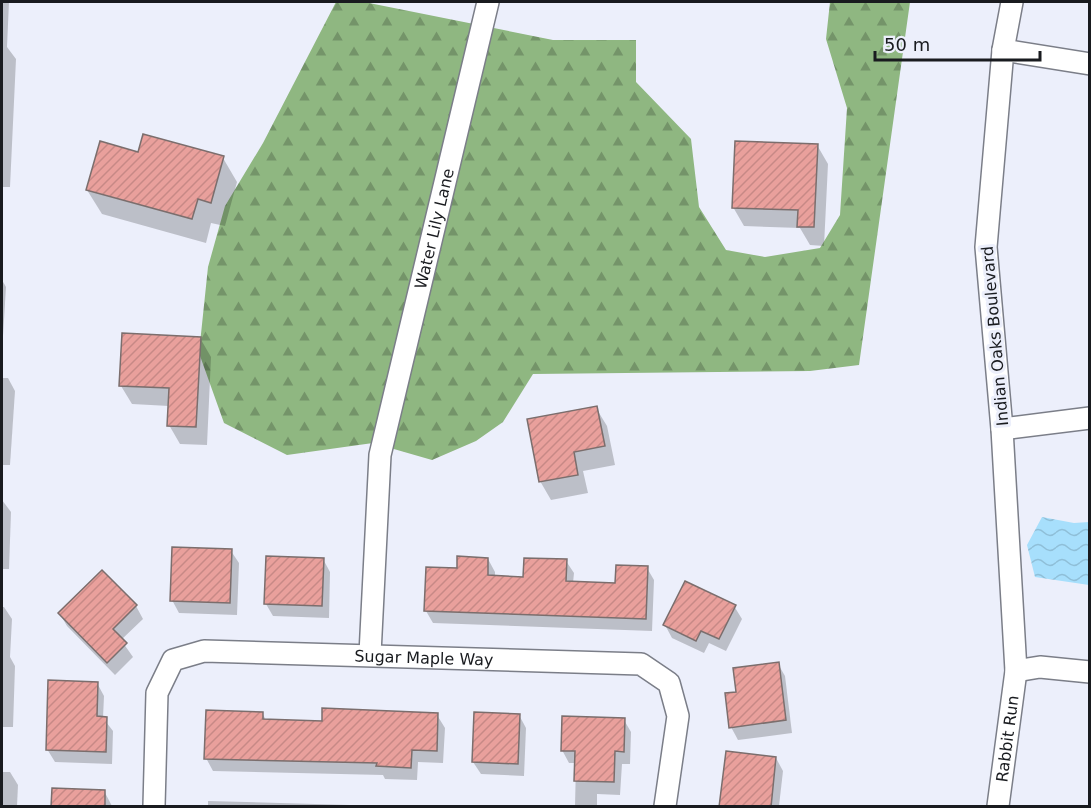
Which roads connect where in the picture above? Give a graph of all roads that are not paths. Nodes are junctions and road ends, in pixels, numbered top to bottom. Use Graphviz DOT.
graph roads {
  1 [pos="488,2"];
  2 [pos="1012,2"];
  3 [pos="1003,50"];
  4 [pos="1089,64"];
  5 [pos="1089,418"];
  6 [pos="1002,429"];
  7 [pos="370,654"];
  8 [pos="1016,671"];
  9 [pos="1089,672"];
  10 [pos="154,807"];
  11 [pos="665,807"];
  12 [pos="999,807"];
  1 -- 7 [label="street, Water Lily Lane"];
  2 -- 3 [label="street, Indian Oaks Boulevard"];
  3 -- 4 [label="street"];
  3 -- 6 [label="street, Indian Oaks Boulevard"];
  5 -- 6 [label="street"];
  6 -- 8 [label="street, Indian Oaks Boulevard"];
  7 -- 10 [label="street, Sugar Maple Way"];
  7 -- 11 [label="street, Sugar Maple Way"];
  8 -- 9 [label="street"];
  8 -- 12 [label="street, Rabbit Run"];
}
